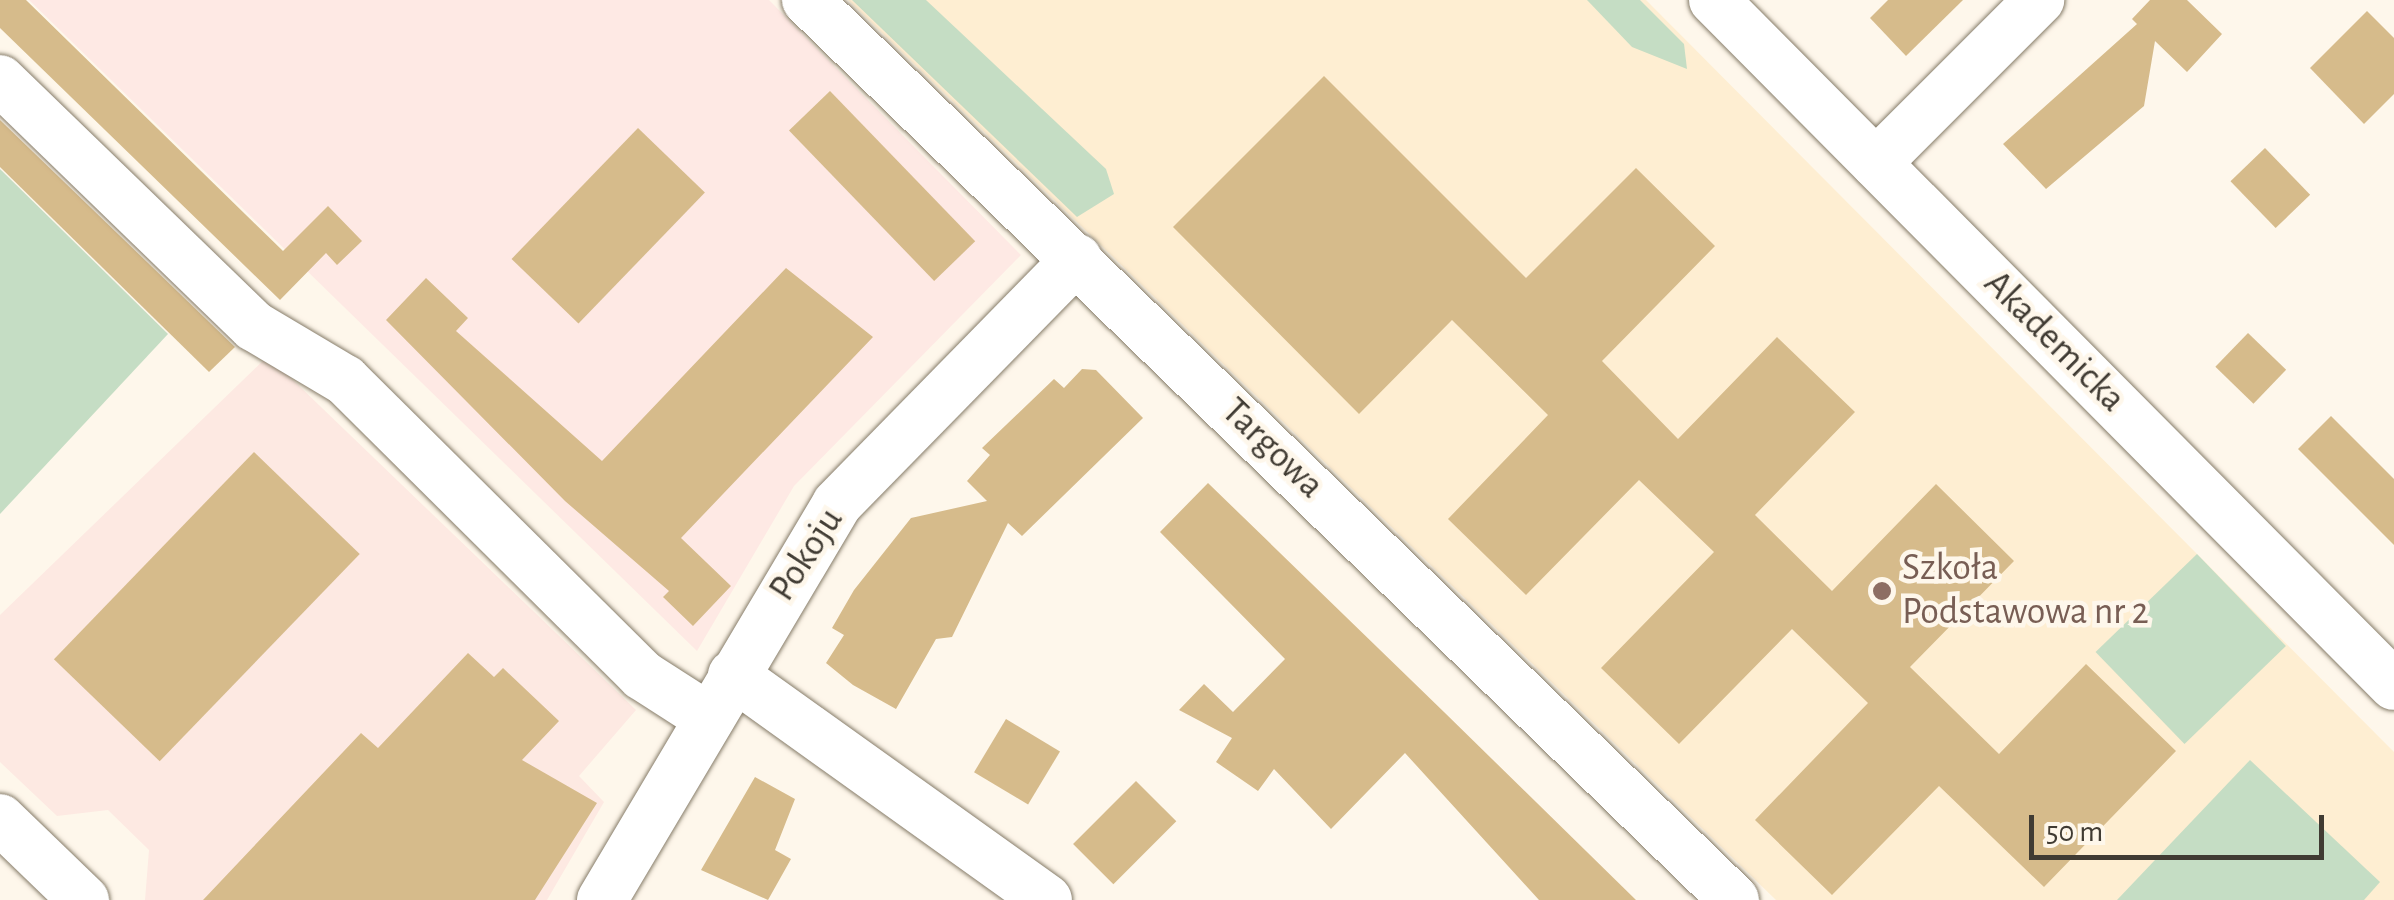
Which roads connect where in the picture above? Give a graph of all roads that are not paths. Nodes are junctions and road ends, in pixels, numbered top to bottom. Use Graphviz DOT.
graph roads {
  1 [pos="807,0"];
  2 [pos="1714,0"];
  3 [pos="2038,0"];
  4 [pos="0,80"];
  5 [pos="1876,163"];
  6 [pos="1077,259"];
  7 [pos="733,674"];
  8 [pos="2394,685"];
  9 [pos="709,718"];
  10 [pos="0,820"];
  11 [pos="84,900"];
  12 [pos="602,900"];
  13 [pos="1047,900"];
  14 [pos="1734,900"];
  1 -- 6 [label="street, Targowa"];
  2 -- 5 [label="street, Akademicka"];
  3 -- 5 [label="street"];
  4 -- 9 [label="street"];
  5 -- 8 [label="street, Akademicka"];
  6 -- 7 [label="street, Pokoju"];
  6 -- 14 [label="street, Targowa"];
  7 -- 9 [label="street, Pokoju"];
  7 -- 13 [label="street"];
  9 -- 12 [label="street, Pokoju"];
  10 -- 11 [label="street"];
}
